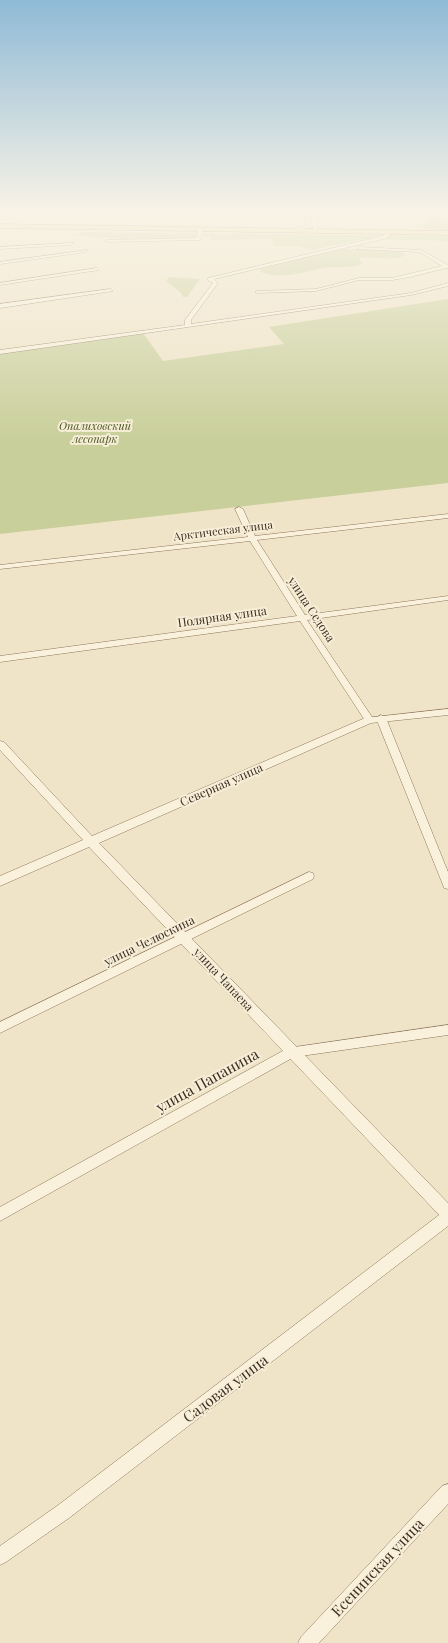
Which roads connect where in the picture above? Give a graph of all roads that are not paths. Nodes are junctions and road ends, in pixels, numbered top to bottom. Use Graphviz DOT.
graph roads {
  1 [pos="214,286"];
  2 [pos="333,286"];
  3 [pos="442,286"];
  4 [pos="112,290"];
  5 [pos="257,292"];
  6 [pos="0,306"];
  7 [pos="188,326"];
  8 [pos="0,352"];
  9 [pos="239,509"];
  10 [pos="448,516"];
  11 [pos="252,538"];
  12 [pos="0,567"];
  13 [pos="448,598"];
  14 [pos="303,618"];
  15 [pos="0,659"];
  16 [pos="448,712"];
  17 [pos="381,718"];
  18 [pos="369,720"];
  19 [pos="1,745"];
  20 [pos="90,841"];
  21 [pos="309,876"];
  22 [pos="0,881"];
  23 [pos="448,885"];
  24 [pos="184,938"];
  25 [pos="0,1028"];
  26 [pos="448,1030"];
  27 [pos="292,1052"];
  28 [pos="0,1214"];
  29 [pos="448,1216"];
  30 [pos="448,1492"];
  31 [pos="0,1556"];
  32 [pos="306,1643"];
  1 -- 7 [label="street"];
  2 -- 5 [label="street"];
  3 -- 7 [label="street"];
  4 -- 6 [label="street"];
  7 -- 8 [label="street"];
  9 -- 11 [label="street, улица Седова"];
  10 -- 11 [label="street, Арктическая улица"];
  11 -- 12 [label="street, Арктическая улица"];
  11 -- 14 [label="street, улица Седова"];
  13 -- 14 [label="street, Полярная улица"];
  14 -- 15 [label="street, Полярная улица"];
  14 -- 18 [label="street, улица Седова"];
  16 -- 17 [label="street, Северная улица"];
  17 -- 18 [label="street, Северная улица"];
  17 -- 23 [label="street"];
  18 -- 20 [label="street, Северная улица"];
  19 -- 20 [label="street, улица Чапаева"];
  20 -- 22 [label="street, Северная улица"];
  20 -- 24 [label="street, улица Чапаева"];
  21 -- 24 [label="street, улица Челюскина"];
  24 -- 25 [label="street, улица Челюскина"];
  24 -- 27 [label="street, улица Чапаева"];
  26 -- 27 [label="street, улица Папанина"];
  27 -- 28 [label="street, улица Папанина"];
  27 -- 29 [label="street, улица Чапаева"];
  29 -- 31 [label="street, Садовая улица"];
  30 -- 32 [label="street, Есенинская улица"];
}
